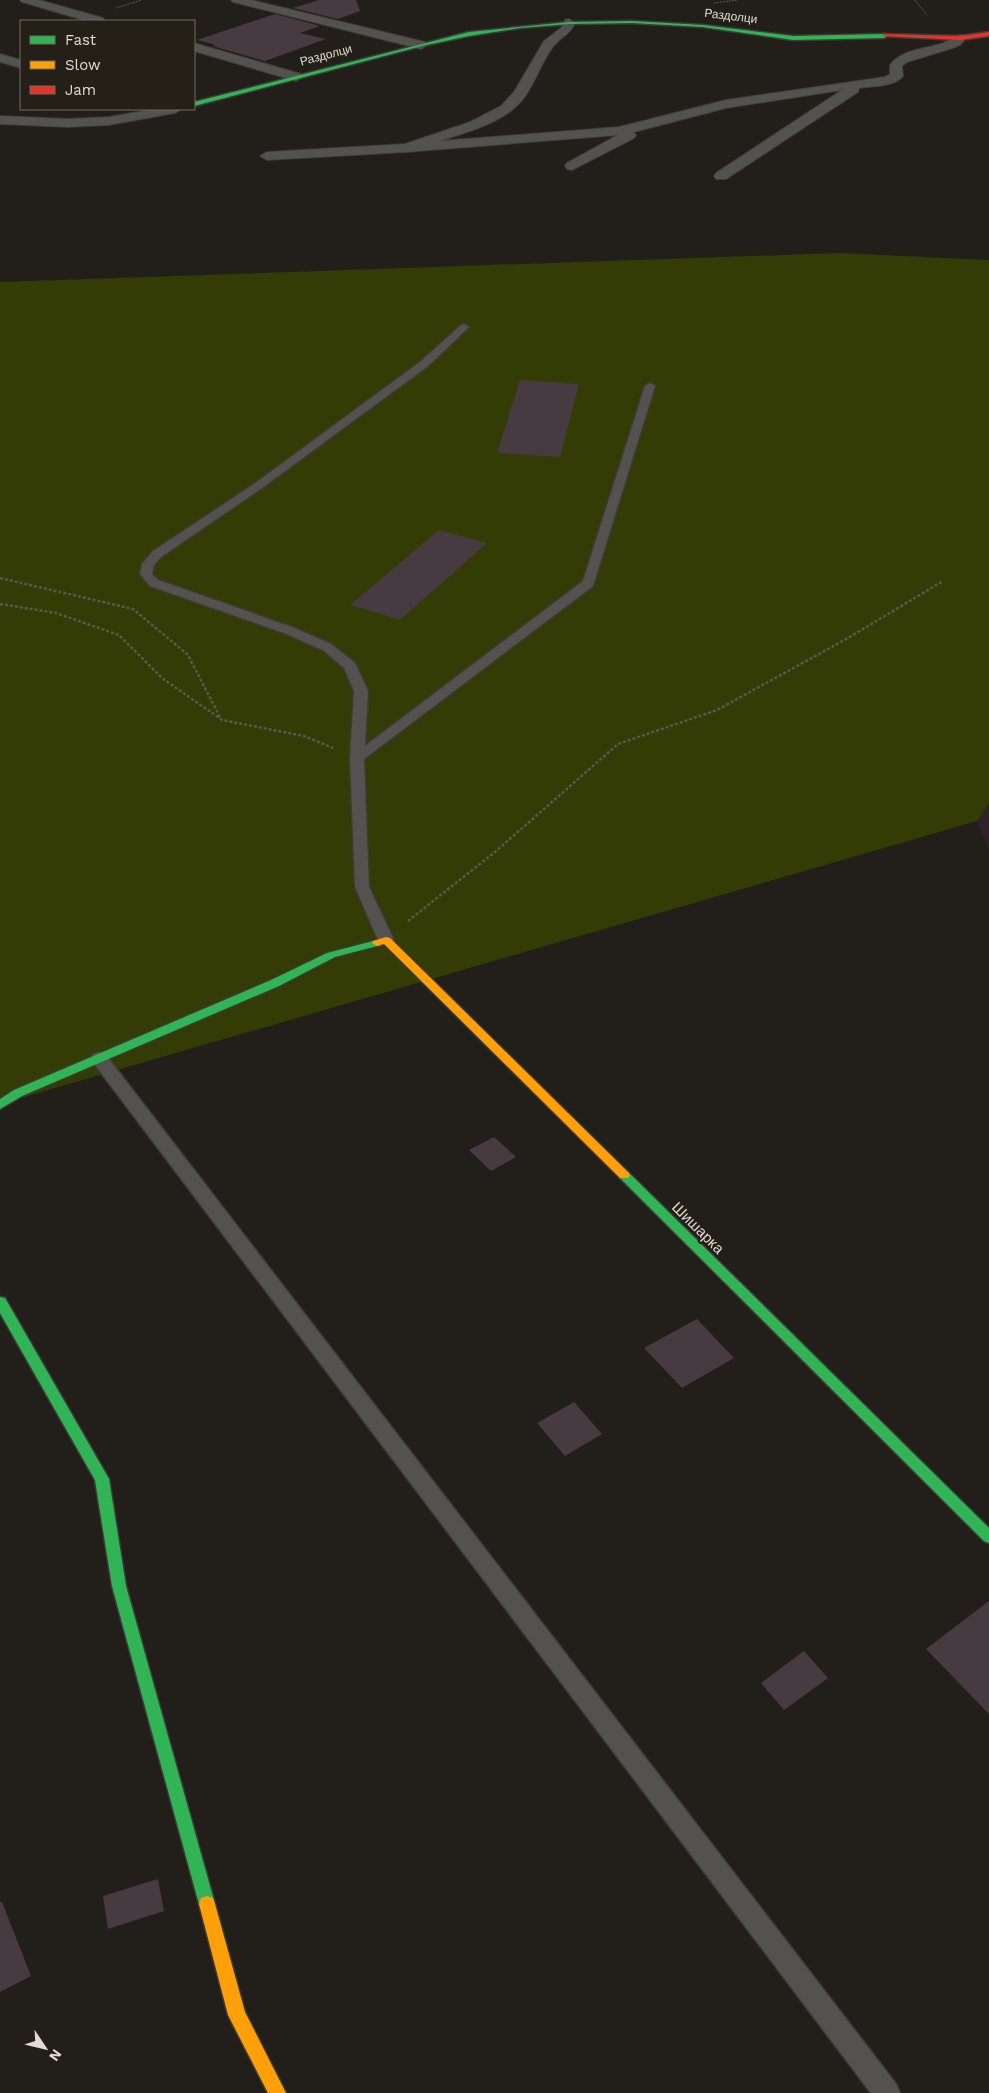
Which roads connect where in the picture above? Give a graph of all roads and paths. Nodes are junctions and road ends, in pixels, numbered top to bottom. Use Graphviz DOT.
graph roads {
  1 [pos="26,0"];
  2 [pos="237,0"];
  3 [pos="738,0"];
  4 [pos="733,1"];
  5 [pos="96,20"];
  6 [pos="568,23"];
  7 [pos="986,35"];
  8 [pos="960,38"];
  9 [pos="421,45"];
  10 [pos="195,47"];
  11 [pos="0,58"];
  12 [pos="20,64"];
  13 [pos="296,77"];
  14 [pos="860,84"];
  15 [pos="195,104"];
  16 [pos="170,110"];
  17 [pos="0,120"];
  18 [pos="642,128"];
  19 [pos="406,148"];
  20 [pos="267,156"];
  21 [pos="572,166"];
  22 [pos="721,176"];
  23 [pos="464,327"];
  24 [pos="650,386"];
  25 [pos="0,578"];
  26 [pos="943,581"];
  27 [pos="0,604"];
  28 [pos="222,720"];
  29 [pos="357,758"];
  30 [pos="386,940"];
  31 [pos="99,1058"];
  32 [pos="6,1096"];
  33 [pos="4,1318"];
  34 [pos="989,1537"];
  35 [pos="277,2093"];
  36 [pos="887,2093"];
  1 -- 5 [label="street"];
  2 -- 9 [label="street"];
  3 -- 4 [label="path"];
  6 -- 8 [label="street, Раздолци"];
  6 -- 9 [label="street, Раздолци"];
  6 -- 19 [label="street"];
  7 -- 8 [label="street, Раздолци"];
  8 -- 14 [label="street"];
  9 -- 13 [label="street, Раздолци"];
  10 -- 13 [label="street"];
  11 -- 12 [label="street"];
  13 -- 15 [label="street, Раздолци"];
  14 -- 18 [label="street"];
  14 -- 22 [label="street"];
  16 -- 17 [label="street"];
  18 -- 19 [label="street"];
  18 -- 21 [label="street"];
  19 -- 20 [label="street"];
  23 -- 29 [label="lane"];
  24 -- 29 [label="lane"];
  25 -- 28 [label="path"];
  26 -- 30 [label="path"];
  27 -- 28 [label="path"];
  28 -- 29 [label="path"];
  29 -- 30 [label="lane"];
  30 -- 31 [label="street"];
  30 -- 34 [label="street, Шишарка"];
  31 -- 32 [label="street"];
  31 -- 36 [label="lane"];
  33 -- 35 [label="street"];
}
